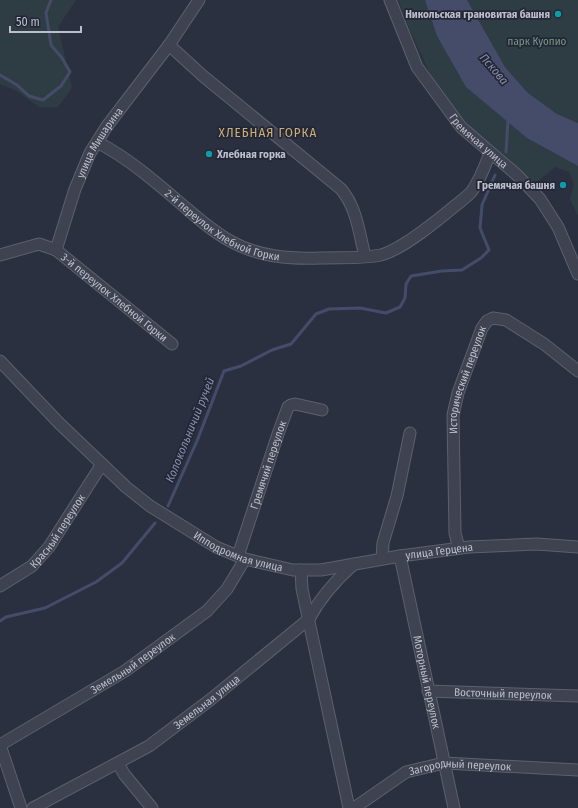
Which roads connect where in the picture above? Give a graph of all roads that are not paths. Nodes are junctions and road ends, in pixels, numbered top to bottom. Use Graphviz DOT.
graph roads {
  1 [pos="199,0"];
  2 [pos="390,0"];
  3 [pos="169,45"];
  4 [pos="97,142"];
  5 [pos="492,155"];
  6 [pos="56,250"];
  7 [pos="0,255"];
  8 [pos="365,256"];
  9 [pos="578,274"];
  10 [pos="172,344"];
  11 [pos="0,360"];
  12 [pos="578,372"];
  13 [pos="322,410"];
  14 [pos="410,433"];
  15 [pos="102,464"];
  16 [pos="578,547"];
  17 [pos="459,548"];
  18 [pos="400,556"];
  19 [pos="241,557"];
  20 [pos="382,559"];
  21 [pos="354,564"];
  22 [pos="302,570"];
  23 [pos="0,586"];
  24 [pos="309,619"];
  25 [pos="428,691"];
  26 [pos="578,696"];
  27 [pos="0,745"];
  28 [pos="118,763"];
  29 [pos="444,763"];
  30 [pos="578,770"];
  31 [pos="21,808"];
  32 [pos="33,808"];
  33 [pos="152,808"];
  34 [pos="349,808"];
  35 [pos="354,808"];
  36 [pos="454,808"];
  1 -- 3 [label="street, улица Мишарина"];
  2 -- 5 [label="street, Гремячая улица"];
  3 -- 4 [label="street, улица Мишарина"];
  3 -- 8 [label="street"];
  4 -- 6 [label="street, улица Мишарина"];
  4 -- 8 [label="street, 2-й переулок Хлебной Горки"];
  5 -- 8 [label="street, 2-й переулок Хлебной Горки"];
  5 -- 9 [label="street, Гремячая улица"];
  6 -- 7 [label="street"];
  6 -- 10 [label="street, 3-й переулок Хлебной Горки"];
  11 -- 15 [label="street, Ипподромная улица"];
  12 -- 17 [label="street, Исторический переулок"];
  13 -- 19 [label="street, Гремячий переулок"];
  14 -- 20 [label="street"];
  15 -- 19 [label="street, Ипподромная улица"];
  15 -- 23 [label="street, Красный переулок"];
  16 -- 17 [label="street, улица Герцена"];
  17 -- 18 [label="street, улица Герцена"];
  18 -- 20 [label="street, улица Герцена"];
  18 -- 25 [label="street, Моторный переулок"];
  19 -- 22 [label="street, Ипподромная улица"];
  19 -- 27 [label="street, Земельный переулок"];
  20 -- 21 [label="street, улица Герцена"];
  21 -- 22 [label="street, улица Герцена"];
  21 -- 24 [label="street, Земельная улица"];
  22 -- 24 [label="street"];
  24 -- 28 [label="street, Земельная улица"];
  24 -- 34 [label="street"];
  25 -- 26 [label="street, Восточный переулок"];
  25 -- 29 [label="street, Моторный переулок"];
  27 -- 31 [label="street"];
  28 -- 32 [label="street, Земельная улица"];
  28 -- 33 [label="street"];
  29 -- 30 [label="street, Загородный переулок"];
  29 -- 35 [label="street, Загородный переулок"];
  29 -- 36 [label="street, Моторный переулок"];
}
